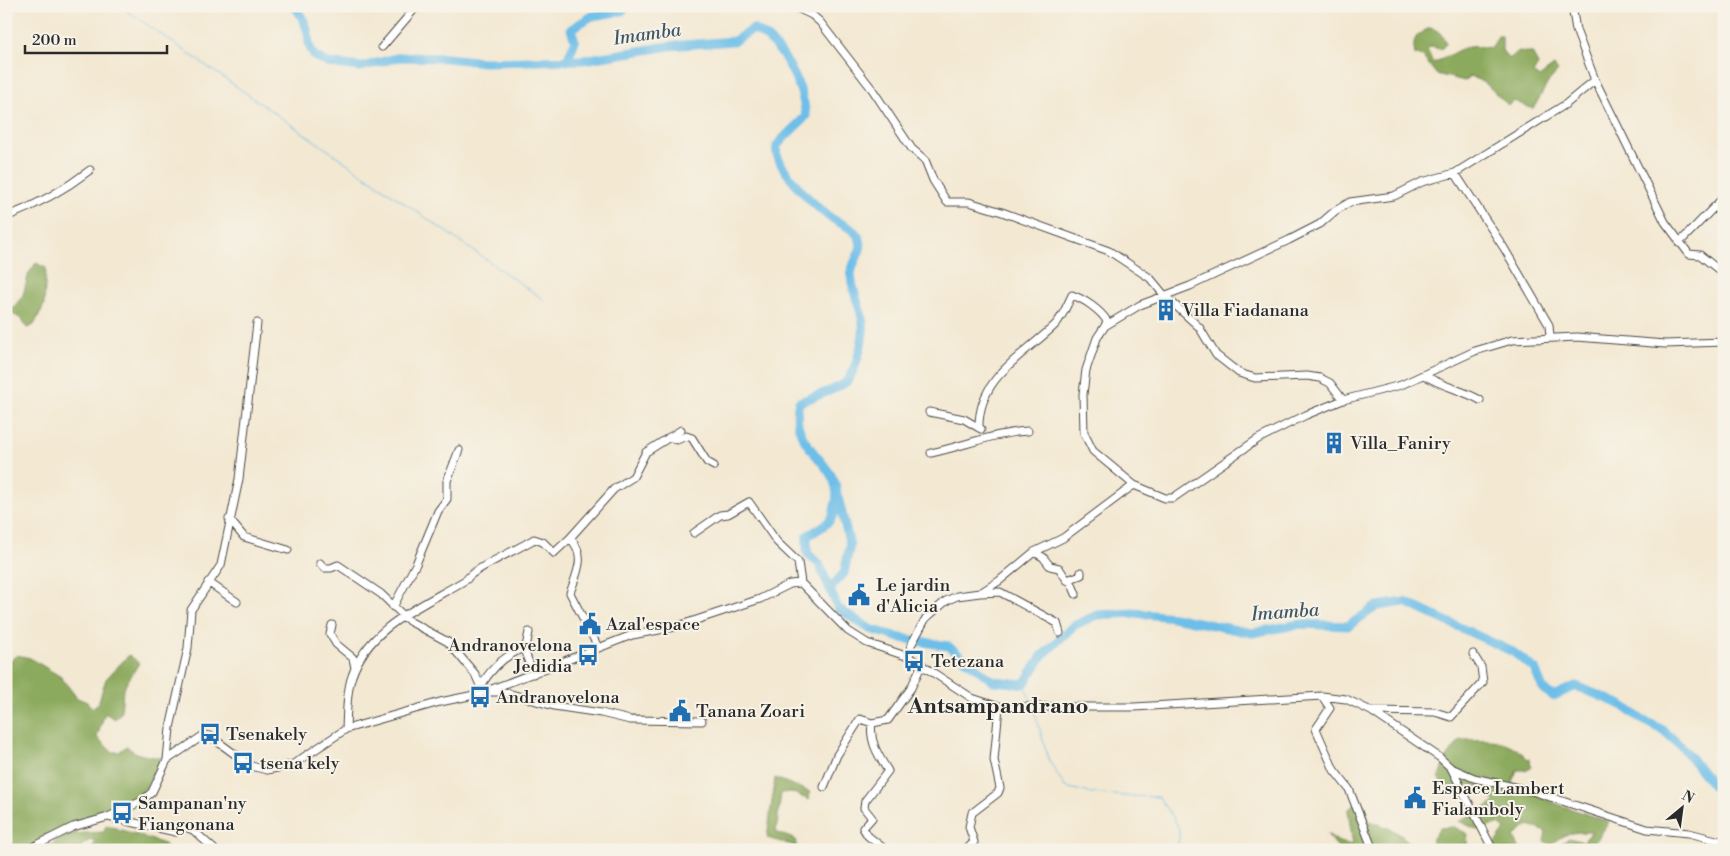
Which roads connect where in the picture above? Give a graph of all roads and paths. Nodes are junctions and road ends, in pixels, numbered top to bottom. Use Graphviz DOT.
graph roads {
  1 [pos="417,6"];
  2 [pos="793,6"];
  3 [pos="1572,6"];
  4 [pos="382,48"];
  5 [pos="1596,80"];
  6 [pos="90,170"];
  7 [pos="1455,173"];
  8 [pos="1724,197"];
  9 [pos="6,217"];
  10 [pos="1679,243"];
  11 [pos="1724,274"];
  12 [pos="1165,296"];
  13 [pos="257,323"];
  14 [pos="1105,326"];
  15 [pos="1550,337"];
  16 [pos="1724,342"];
  17 [pos="1424,374"];
  18 [pos="1343,400"];
  19 [pos="1480,400"];
  20 [pos="929,412"];
  21 [pos="979,428"];
  22 [pos="681,430"];
  23 [pos="1028,431"];
  24 [pos="989,436"];
  25 [pos="669,437"];
  26 [pos="459,450"];
  27 [pos="932,453"];
  28 [pos="714,466"];
  29 [pos="1134,485"];
  30 [pos="229,519"];
  31 [pos="694,533"];
  32 [pos="570,538"];
  33 [pos="288,550"];
  34 [pos="1034,552"];
  35 [pos="320,563"];
  36 [pos="1082,572"];
  37 [pos="1067,580"];
  38 [pos="208,582"];
  39 [pos="801,583"];
  40 [pos="980,593"];
  41 [pos="1076,594"];
  42 [pos="237,602"];
  43 [pos="393,607"];
  44 [pos="402,616"];
  45 [pos="332,626"];
  46 [pos="529,632"];
  47 [pos="1060,633"];
  48 [pos="525,647"];
  49 [pos="598,647"];
  50 [pos="1473,654"];
  51 [pos="909,657"];
  52 [pos="922,664"];
  53 [pos="354,671"];
  54 [pos="534,674"];
  55 [pos="482,689"];
  56 [pos="1322,696"];
  57 [pos="999,707"];
  58 [pos="1371,711"];
  59 [pos="702,721"];
  60 [pos="872,723"];
  61 [pos="346,729"];
  62 [pos="167,760"];
  63 [pos="1451,768"];
  64 [pos="824,787"];
  65 [pos="108,817"];
  66 [pos="1724,842"];
  67 [pos="882,847"];
  68 [pos="27,850"];
  69 [pos="215,850"];
  70 [pos="966,850"];
  71 [pos="1373,850"];
  72 [pos="1493,850"];
  1 -- 4 [label="street"];
  2 -- 12 [label="street"];
  3 -- 5 [label="street"];
  5 -- 7 [label="street"];
  5 -- 10 [label="street"];
  6 -- 9 [label="street"];
  7 -- 12 [label="street"];
  7 -- 15 [label="street"];
  8 -- 10 [label="street"];
  10 -- 11 [label="street"];
  12 -- 14 [label="street"];
  12 -- 18 [label="street"];
  13 -- 30 [label="street"];
  14 -- 21 [label="street"];
  14 -- 29 [label="street"];
  15 -- 16 [label="street"];
  15 -- 17 [label="street"];
  17 -- 18 [label="street"];
  17 -- 19 [label="street"];
  18 -- 29 [label="street"];
  20 -- 21 [label="street"];
  21 -- 24 [label="street"];
  22 -- 25 [label="street"];
  23 -- 24 [label="street"];
  24 -- 27 [label="street"];
  25 -- 28 [label="street"];
  25 -- 32 [label="street"];
  26 -- 43 [label="street"];
  29 -- 34 [label="street"];
  30 -- 33 [label="street"];
  30 -- 38 [label="street"];
  31 -- 39 [label="street"];
  32 -- 44 [label="street"];
  32 -- 49 [label="street"];
  34 -- 37 [label="street"];
  34 -- 40 [label="street"];
  35 -- 43 [label="street"];
  36 -- 37 [label="street"];
  37 -- 41 [label="street"];
  38 -- 42 [label="street"];
  38 -- 62 [label="street"];
  39 -- 49 [label="street"];
  39 -- 51 [label="street"];
  40 -- 47 [label="street"];
  40 -- 51 [label="street"];
  43 -- 44 [label="street"];
  44 -- 53 [label="street"];
  44 -- 55 [label="street"];
  45 -- 53 [label="street"];
  46 -- 48 [label="street"];
  48 -- 54 [label="street"];
  48 -- 55 [label="street"];
  49 -- 54 [label="street"];
  50 -- 58 [label="street"];
  51 -- 52 [label="street"];
  52 -- 57 [label="street"];
  52 -- 60 [label="street"];
  53 -- 61 [label="street"];
  54 -- 55 [label="street"];
  55 -- 59 [label="street"];
  55 -- 61 [label="street"];
  56 -- 57 [label="street"];
  56 -- 58 [label="street"];
  56 -- 71 [label="street"];
  57 -- 70 [label="street"];
  58 -- 63 [label="street"];
  60 -- 64 [label="street"];
  60 -- 67 [label="street"];
  61 -- 62 [label="street"];
  62 -- 65 [label="street"];
  63 -- 66 [label="street"];
  63 -- 72 [label="street"];
  65 -- 68 [label="street"];
  65 -- 69 [label="street"];
}
